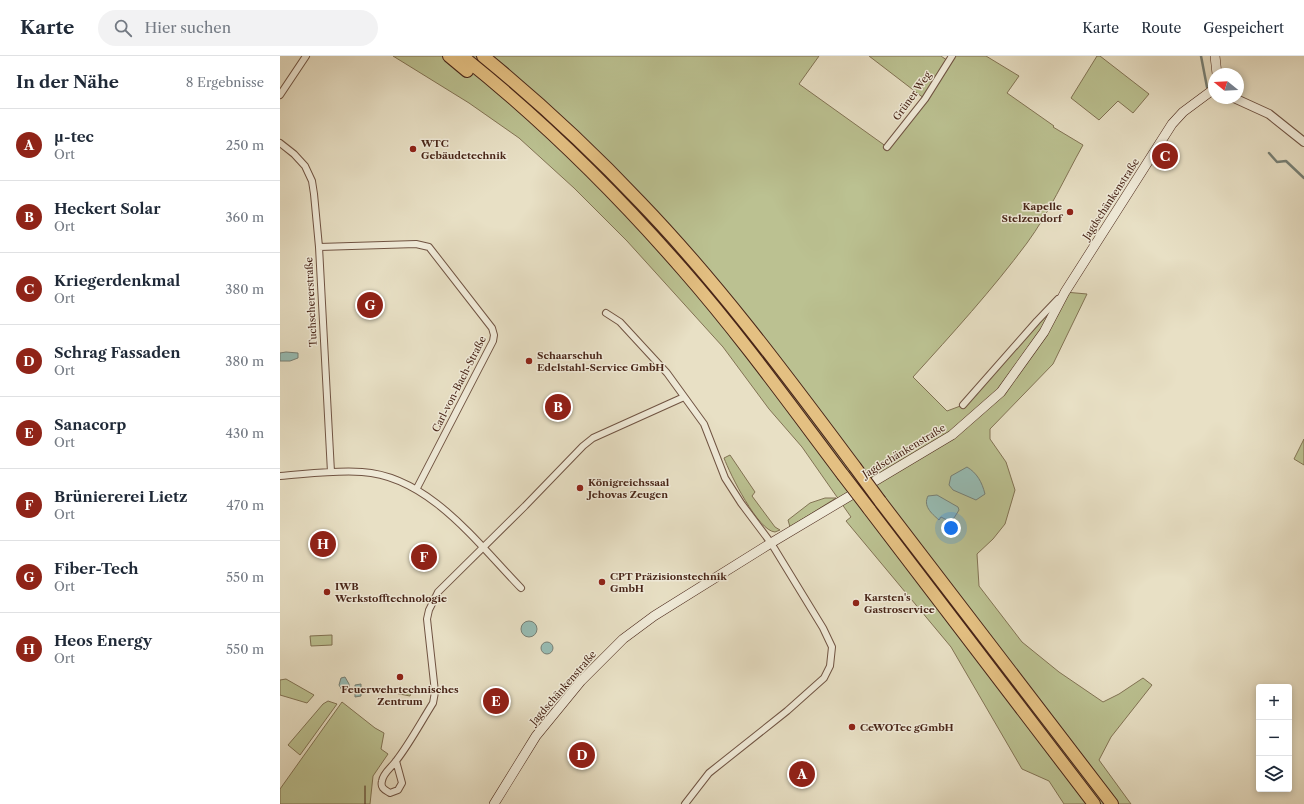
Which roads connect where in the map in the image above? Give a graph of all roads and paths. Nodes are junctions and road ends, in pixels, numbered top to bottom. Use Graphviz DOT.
graph roads {
  1 [pos="306,56"];
  2 [pos="449,56"];
  3 [pos="462,56"];
  4 [pos="482,56"];
  5 [pos="952,56"];
  6 [pos="1215,56"];
  7 [pos="1216,68"];
  8 [pos="280,94"];
  9 [pos="1208,94"];
  10 [pos="514,100"];
  11 [pos="1244,103"];
  12 [pos="1304,142"];
  13 [pos="280,143"];
  14 [pos="887,147"];
  15 [pos="319,247"];
  16 [pos="1065,292"];
  17 [pos="606,313"];
  18 [pos="684,397"];
  19 [pos="963,404"];
  20 [pos="331,472"];
  21 [pos="280,476"];
  22 [pos="417,488"];
  23 [pos="771,543"];
  24 [pos="482,547"];
  25 [pos="521,588"];
  26 [pos="396,761"];
  27 [pos="494,804"];
  28 [pos="685,804"];
  29 [pos="1094,804"];
  30 [pos="1112,804"];
  1 -- 8 [label="street"];
  2 -- 10 [label="highway"];
  3 -- 10 [label="highway"];
  4 -- 30 [label="highway, bridge"];
  5 -- 14 [label="street, Grüner Weg"];
  6 -- 7 [label="main road"];
  9 -- 16 [label="main road, Jagdschänkenstraße"];
  10 -- 29 [label="highway, bridge"];
  11 -- 12 [label="street"];
  13 -- 15 [label="street, Tuchschererstraße"];
  15 -- 20 [label="street, Tuchschererstraße"];
  15 -- 22 [label="street, Carl-von-Bach-Straße"];
  16 -- 19 [label="street, Jagdschänkenstraße"];
  16 -- 23 [label="main road, Jagdschänkenstraße"];
  17 -- 18 [label="street"];
  18 -- 23 [label="street"];
  18 -- 24 [label="street"];
  20 -- 21 [label="street"];
  20 -- 22 [label="street"];
  22 -- 24 [label="street"];
  23 -- 27 [label="main road, Jagdschänkenstraße"];
  23 -- 28 [label="street"];
  24 -- 25 [label="street"];
  24 -- 26 [label="street"];
  26 -- 26 [label="street"];
}
